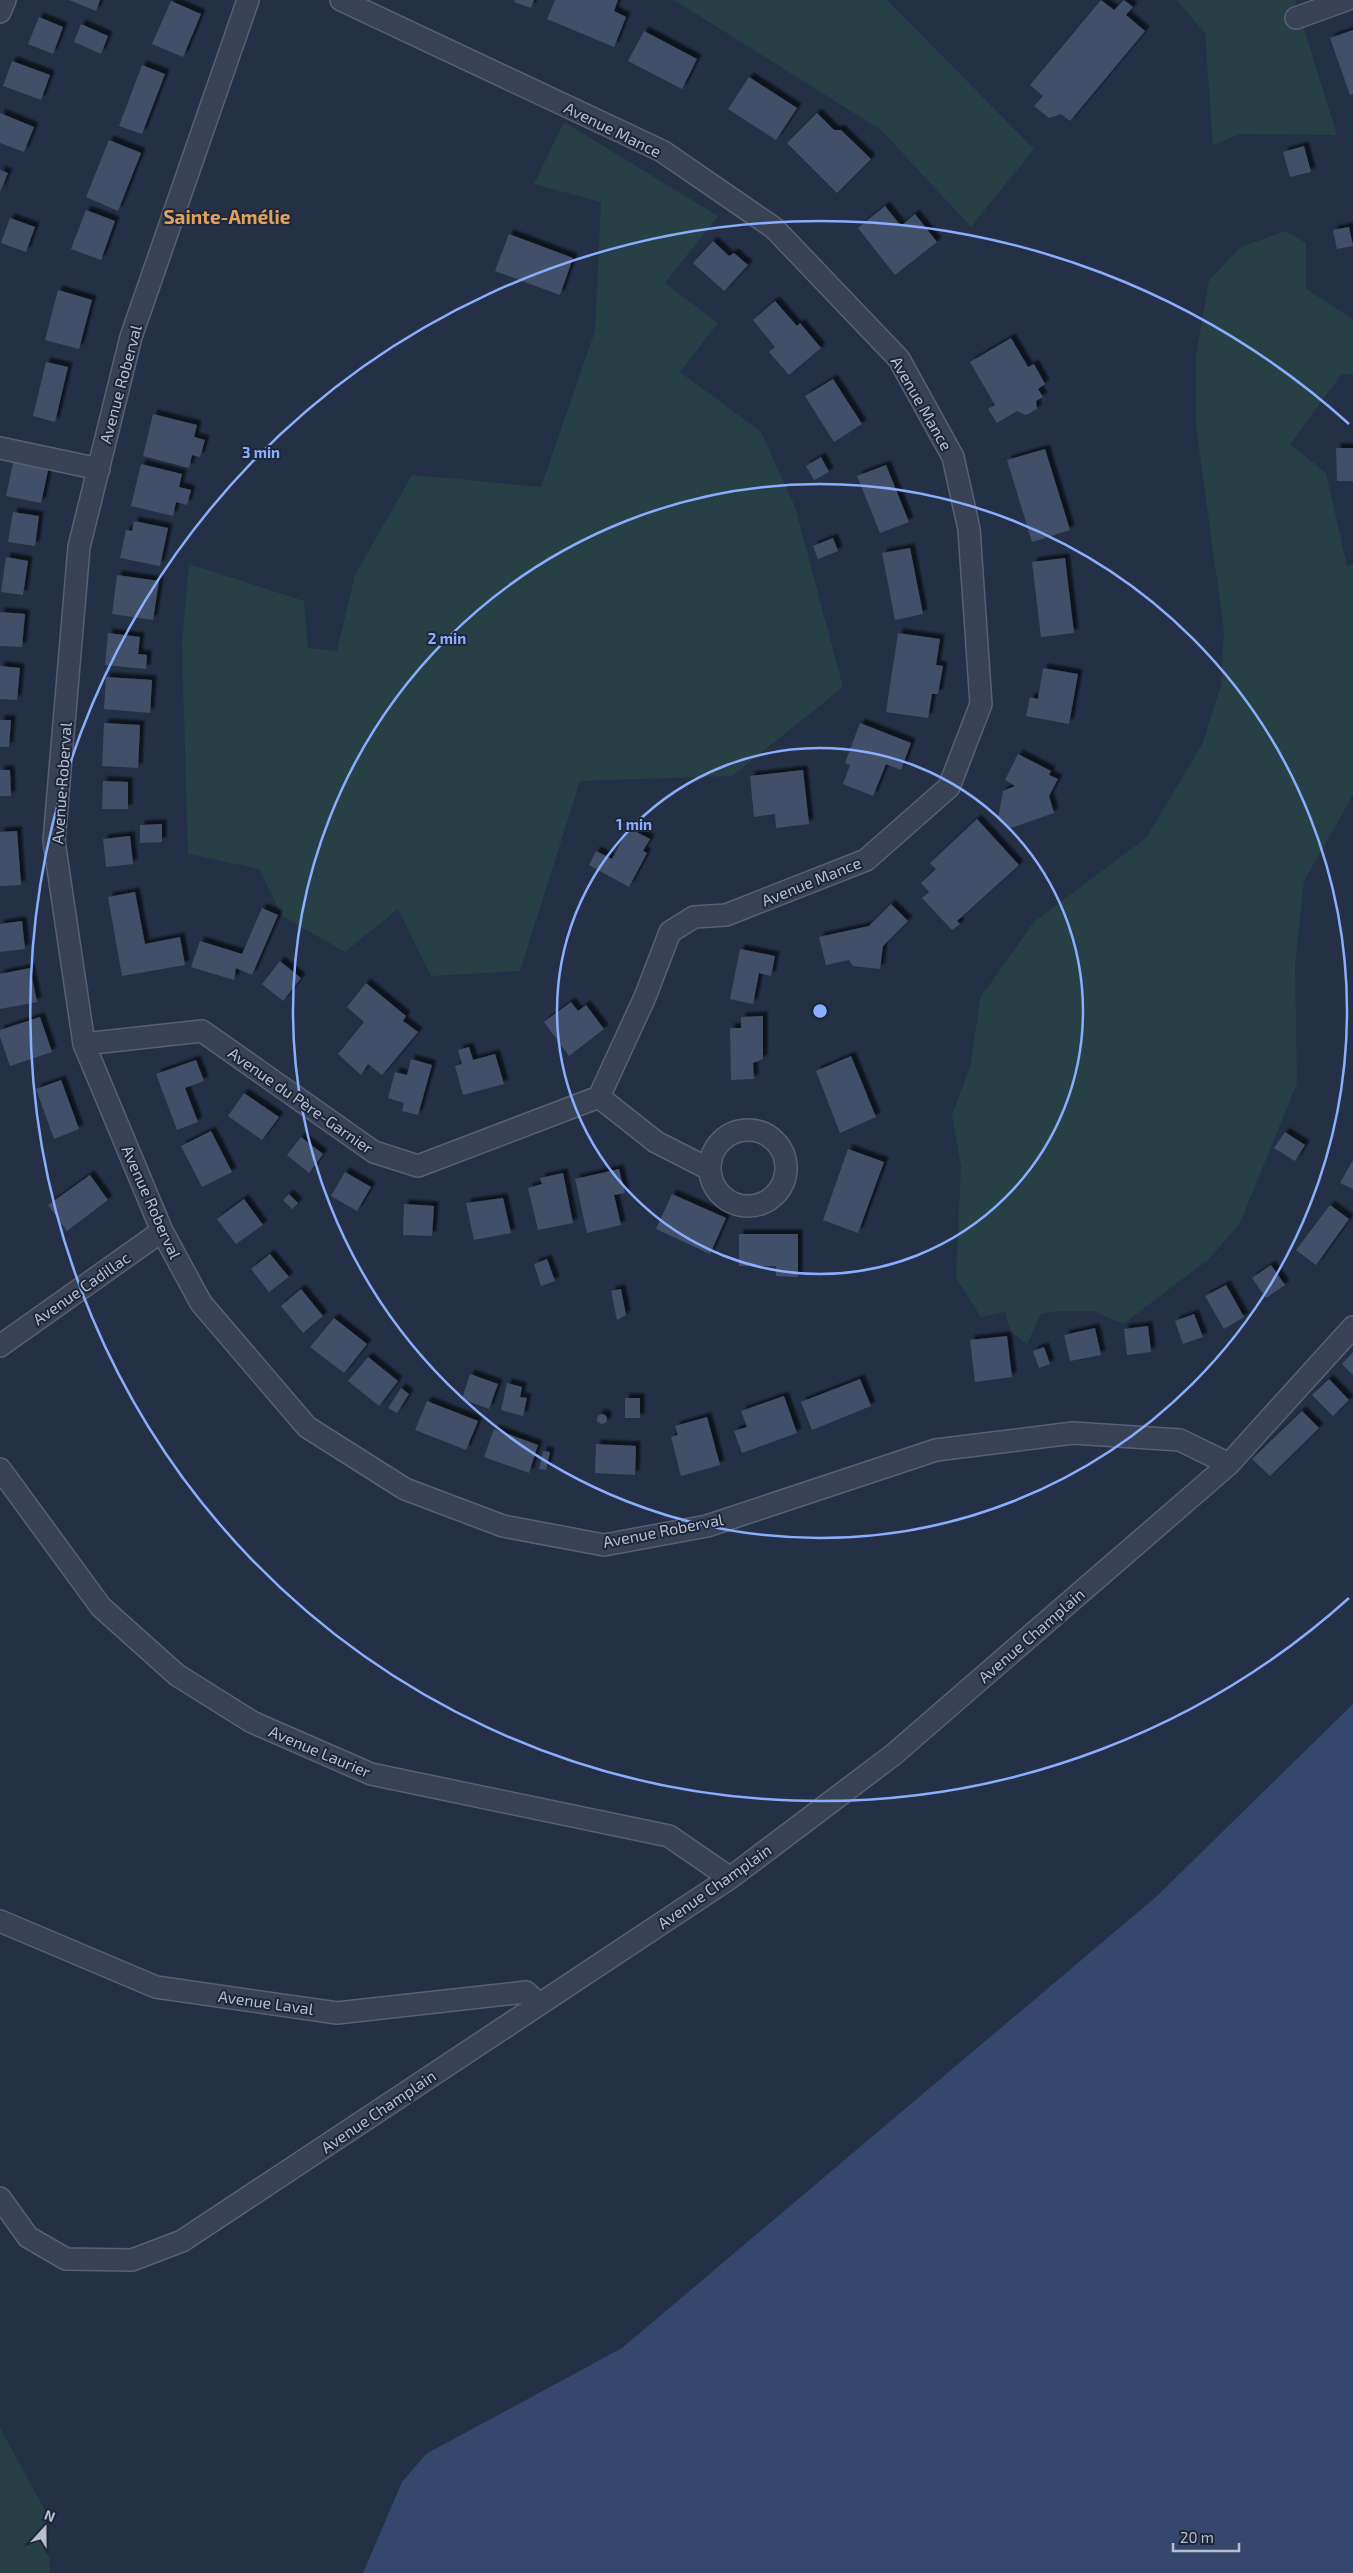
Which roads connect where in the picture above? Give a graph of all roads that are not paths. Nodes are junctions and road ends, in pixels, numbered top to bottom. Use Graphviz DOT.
graph roads {
  1 [pos="5,0"];
  2 [pos="248,0"];
  3 [pos="341,0"];
  4 [pos="1346,0"];
  5 [pos="0,12"];
  6 [pos="1296,18"];
  7 [pos="0,448"];
  8 [pos="98,469"];
  9 [pos="84,1044"];
  10 [pos="599,1097"];
  11 [pos="709,1169"];
  12 [pos="162,1231"];
  13 [pos="1353,1327"];
  14 [pos="0,1346"];
  15 [pos="1228,1464"];
  16 [pos="0,1469"];
  17 [pos="730,1878"];
  18 [pos="0,1921"];
  19 [pos="539,2004"];
  20 [pos="0,2198"];
  1 -- 5 [label="street"];
  2 -- 8 [label="street, Avenue Roberval"];
  3 -- 10 [label="street, Avenue Mance"];
  4 -- 6 [label="street"];
  7 -- 8 [label="street"];
  8 -- 9 [label="street, Avenue Roberval"];
  9 -- 10 [label="street, Avenue du Père-Garnier"];
  9 -- 12 [label="street, Avenue Roberval"];
  10 -- 11 [label="street"];
  12 -- 14 [label="street, Avenue Cadillac"];
  12 -- 15 [label="street, Avenue Roberval"];
  13 -- 15 [label="street, Avenue Champlain"];
  15 -- 17 [label="street, Avenue Champlain"];
  16 -- 17 [label="street, Avenue Laurier"];
  17 -- 19 [label="street, Avenue Champlain"];
  18 -- 19 [label="street, Avenue Laval"];
  19 -- 20 [label="street, Avenue Champlain"];
}
